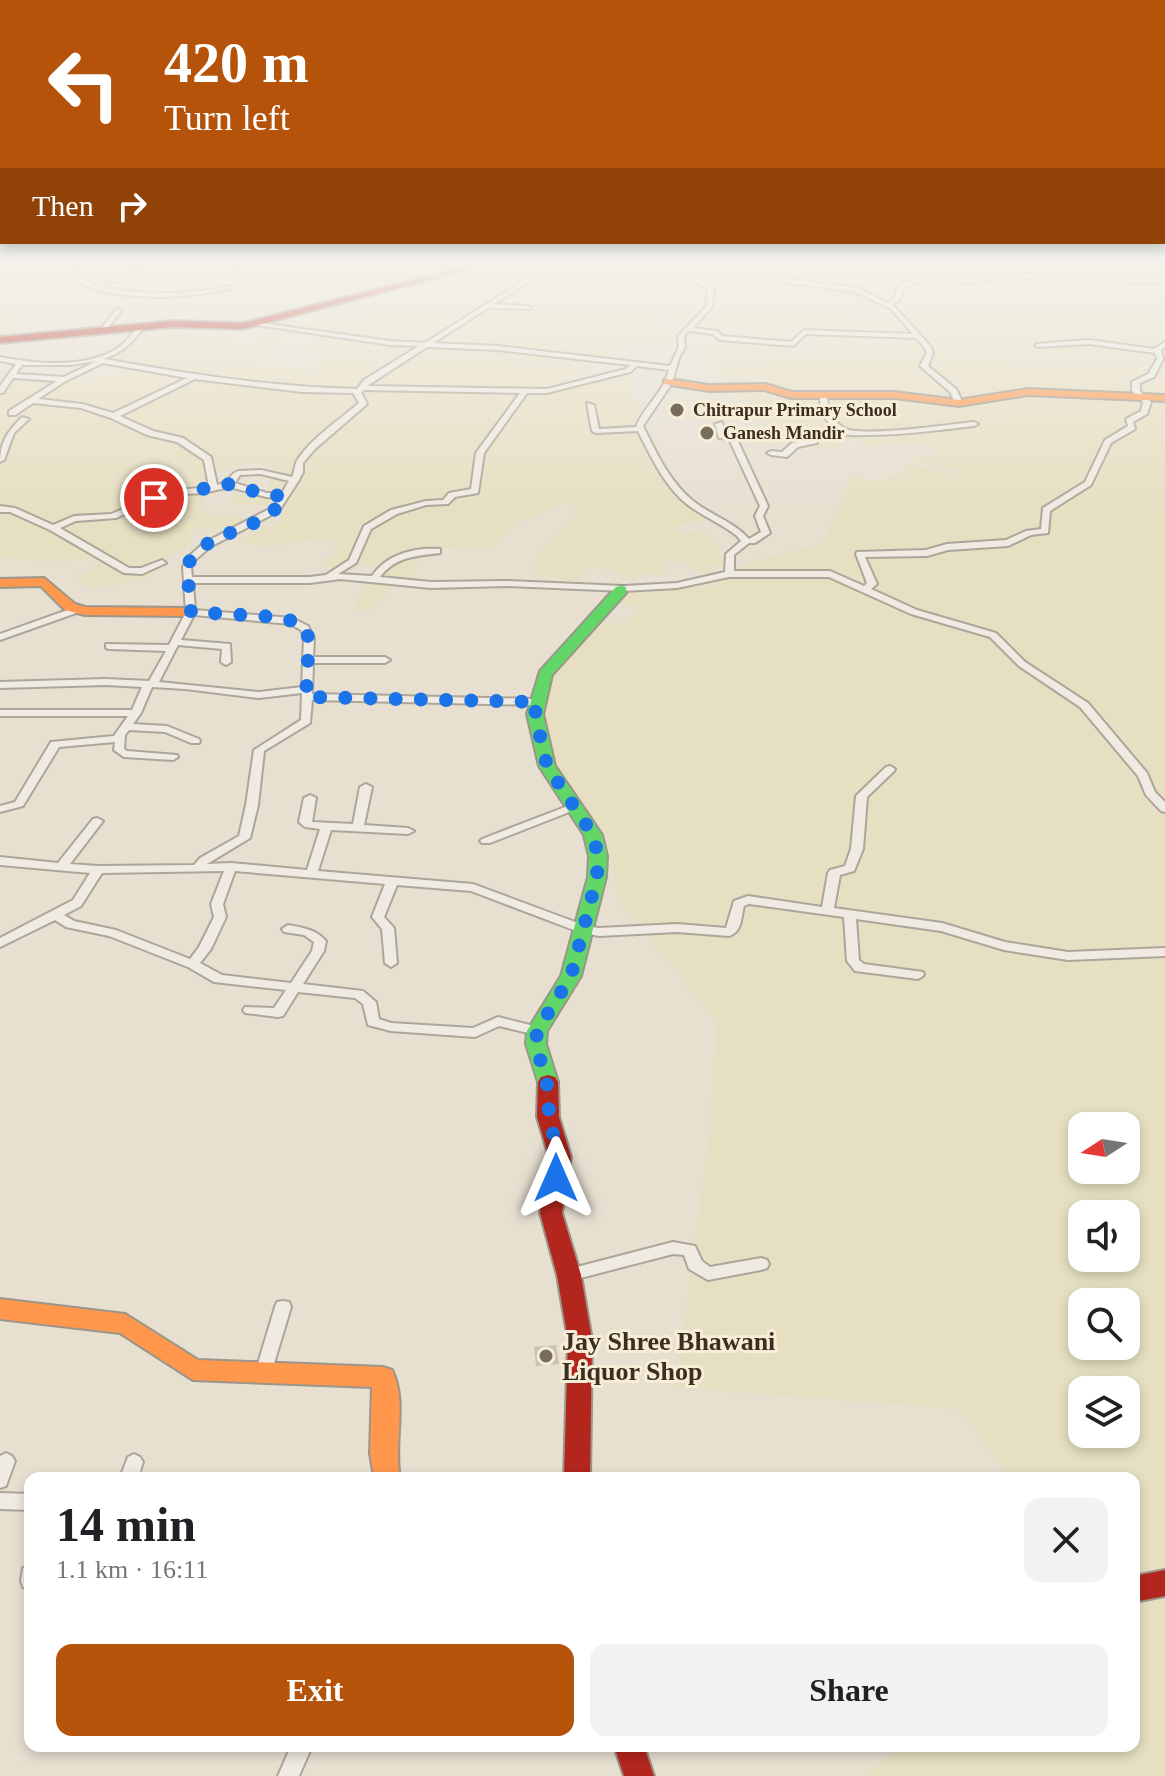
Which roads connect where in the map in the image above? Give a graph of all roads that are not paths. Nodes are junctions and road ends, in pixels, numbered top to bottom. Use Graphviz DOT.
graph roads {
  1 [pos="121,348"];
  2 [pos="424,348"];
  3 [pos="495,348"];
  4 [pos="681,348"];
  5 [pos="928,348"];
  6 [pos="1133,348"];
  7 [pos="1161,348"];
  8 [pos="1157,351"];
  9 [pos="0,359"];
  10 [pos="98,362"];
  11 [pos="20,363"];
  12 [pos="636,363"];
  13 [pos="670,375"];
  14 [pos="11,376"];
  15 [pos="194,377"];
  16 [pos="64,380"];
  17 [pos="361,389"];
  18 [pos="0,391"];
  19 [pos="524,392"];
  20 [pos="823,396"];
  21 [pos="1145,398"];
  22 [pos="1165,398"];
  23 [pos="35,401"];
  24 [pos="959,403"];
  25 [pos="590,405"];
  26 [pos="12,413"];
  27 [pos="114,416"];
  28 [pos="25,419"];
  29 [pos="719,424"];
  30 [pos="974,424"];
  31 [pos="640,429"];
  32 [pos="814,441"];
  33 [pos="2,450"];
  34 [pos="771,453"];
  35 [pos="0,460"];
  36 [pos="295,480"];
  37 [pos="230,484"];
  38 [pos="213,486"];
  39 [pos="285,496"];
  40 [pos="0,509"];
  41 [pos="53,528"];
  42 [pos="752,541"];
  43 [pos="437,551"];
  44 [pos="162,563"];
  45 [pos="729,574"];
  46 [pos="330,575"];
  47 [pos="374,579"];
  48 [pos="190,580"];
  49 [pos="3,584"];
  50 [pos="866,589"];
  51 [pos="621,590"];
  52 [pos="76,610"];
  53 [pos="191,612"];
  54 [pos="0,637"];
  55 [pos="172,645"];
  56 [pos="109,646"];
  57 [pos="309,660"];
  58 [pos="385,660"];
  59 [pos="226,662"];
  60 [pos="150,684"];
  61 [pos="0,685"];
  62 [pos="306,694"];
  63 [pos="537,702"];
  64 [pos="0,713"];
  65 [pos="136,713"];
  66 [pos="124,732"];
  67 [pos="195,741"];
  68 [pos="173,757"];
  69 [pos="890,769"];
  70 [pos="366,787"];
  71 [pos="310,798"];
  72 [pos="573,807"];
  73 [pos="0,809"];
  74 [pos="1165,809"];
  75 [pos="97,821"];
  76 [pos="327,826"];
  77 [pos="358,827"];
  78 [pos="408,831"];
  79 [pos="486,841"];
  80 [pos="0,861"];
  81 [pos="62,866"];
  82 [pos="231,867"];
  83 [pos="197,868"];
  84 [pos="98,870"];
  85 [pos="311,875"];
  86 [pos="392,882"];
  87 [pos="828,909"];
  88 [pos="850,914"];
  89 [pos="56,915"];
  90 [pos="288,929"];
  91 [pos="583,929"];
  92 [pos="0,943"];
  93 [pos="1165,952"];
  94 [pos="391,963"];
  95 [pos="192,964"];
  96 [pos="918,975"];
  97 [pos="294,987"];
  98 [pos="250,1010"];
  99 [pos="537,1031"];
  100 [pos="761,1264"];
  101 [pos="569,1275"];
  102 [pos="283,1307"];
  103 [pos="0,1309"];
  104 [pos="264,1370"];
  105 [pos="6,1461"];
  106 [pos="385,1472"];
  107 [pos="577,1472"];
  108 [pos="0,1480"];
  109 [pos="0,1501"];
  110 [pos="24,1502"];
  111 [pos="1165,1583"];
  112 [pos="1140,1588"];
  113 [pos="299,1752"];
  114 [pos="631,1752"];
  115 [pos="288,1776"];
  116 [pos="639,1776"];
  1 -- 10 [label="street"];
  2 -- 17 [label="street"];
  3 -- 12 [label="street"];
  4 -- 13 [label="street"];
  5 -- 24 [label="street"];
  6 -- 8 [label="street"];
  7 -- 8 [label="street"];
  8 -- 21 [label="street"];
  9 -- 11 [label="street"];
  10 -- 11 [label="street"];
  10 -- 15 [label="street"];
  10 -- 16 [label="street"];
  11 -- 14 [label="street"];
  12 -- 13 [label="street"];
  12 -- 19 [label="street"];
  13 -- 20 [label="street"];
  13 -- 31 [label="street"];
  14 -- 16 [label="street"];
  14 -- 18 [label="street"];
  15 -- 17 [label="street"];
  15 -- 27 [label="street"];
  16 -- 23 [label="street"];
  17 -- 19 [label="street"];
  17 -- 36 [label="street"];
  19 -- 46 [label="street"];
  20 -- 24 [label="street"];
  20 -- 30 [label="street"];
  21 -- 22 [label="street"];
  21 -- 24 [label="street"];
  21 -- 50 [label="street"];
  23 -- 26 [label="street"];
  23 -- 27 [label="street"];
  25 -- 31 [label="street"];
  27 -- 38 [label="street"];
  28 -- 33 [label="street"];
  29 -- 42 [label="street"];
  31 -- 45 [label="street"];
  32 -- 34 [label="street"];
  33 -- 35 [label="street"];
  36 -- 37 [label="street"];
  36 -- 39 [label="street"];
  37 -- 38 [label="street"];
  37 -- 39 [label="street"];
  38 -- 41 [label="street"];
  39 -- 48 [label="street"];
  40 -- 41 [label="street"];
  41 -- 44 [label="street"];
  43 -- 47 [label="street"];
  45 -- 50 [label="street"];
  45 -- 51 [label="street"];
  46 -- 47 [label="street"];
  46 -- 48 [label="street"];
  47 -- 51 [label="street"];
  48 -- 53 [label="street"];
  49 -- 52 [label="street"];
  50 -- 74 [label="street"];
  51 -- 63 [label="street"];
  52 -- 53 [label="street"];
  52 -- 54 [label="street"];
  53 -- 55 [label="street"];
  53 -- 57 [label="street"];
  55 -- 56 [label="street"];
  55 -- 59 [label="street"];
  55 -- 60 [label="street"];
  57 -- 58 [label="street"];
  57 -- 62 [label="street"];
  60 -- 61 [label="street"];
  60 -- 62 [label="street"];
  60 -- 65 [label="street"];
  62 -- 63 [label="street"];
  62 -- 83 [label="street"];
  63 -- 72 [label="street"];
  64 -- 65 [label="street"];
  65 -- 66 [label="street"];
  66 -- 67 [label="street"];
  66 -- 68 [label="street"];
  66 -- 73 [label="street"];
  69 -- 87 [label="street"];
  70 -- 77 [label="street"];
  71 -- 76 [label="street"];
  72 -- 79 [label="street"];
  72 -- 91 [label="street"];
  75 -- 81 [label="street"];
  76 -- 77 [label="street"];
  76 -- 85 [label="street"];
  77 -- 78 [label="street"];
  80 -- 81 [label="street"];
  81 -- 84 [label="street"];
  82 -- 83 [label="street"];
  82 -- 85 [label="street"];
  82 -- 95 [label="street"];
  83 -- 84 [label="street"];
  84 -- 89 [label="street"];
  85 -- 86 [label="street"];
  86 -- 91 [label="street"];
  86 -- 94 [label="street"];
  87 -- 88 [label="street"];
  87 -- 91 [label="street"];
  88 -- 93 [label="street"];
  88 -- 96 [label="street"];
  89 -- 92 [label="street"];
  89 -- 95 [label="street"];
  90 -- 97 [label="street"];
  91 -- 99 [label="street"];
  95 -- 97 [label="street"];
  97 -- 98 [label="street"];
  97 -- 99 [label="street"];
  99 -- 101 [label="street"];
  100 -- 101 [label="street"];
  101 -- 107 [label="street"];
  102 -- 104 [label="street"];
  103 -- 104 [label="street"];
  104 -- 106 [label="street"];
  105 -- 108 [label="street"];
  109 -- 110 [label="street"];
  111 -- 112 [label="street"];
  113 -- 115 [label="street"];
  114 -- 116 [label="street"];
}
